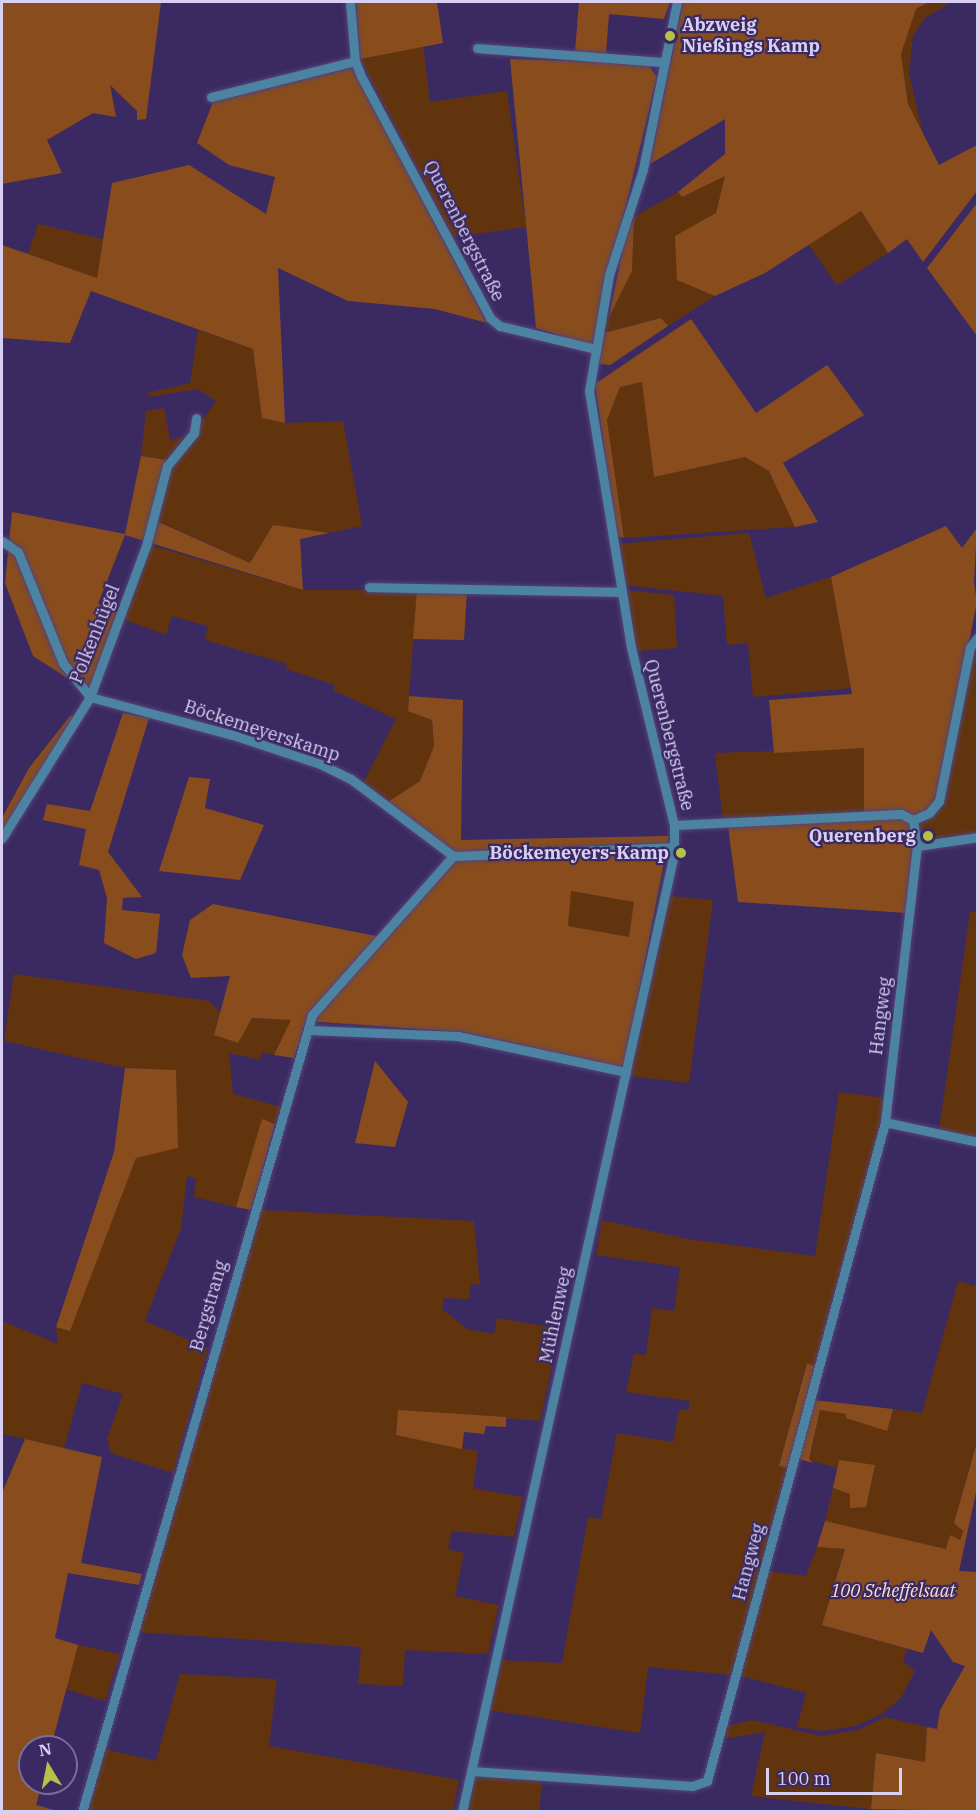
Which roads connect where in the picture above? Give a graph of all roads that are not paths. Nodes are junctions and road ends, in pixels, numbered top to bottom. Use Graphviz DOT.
graph roads {
  1 [pos="350,2"];
  2 [pos="677,2"];
  3 [pos="477,48"];
  4 [pos="355,61"];
  5 [pos="664,62"];
  6 [pos="211,97"];
  7 [pos="596,349"];
  8 [pos="196,418"];
  9 [pos="2,541"];
  10 [pos="369,587"];
  11 [pos="622,592"];
  12 [pos="978,637"];
  13 [pos="90,697"];
  14 [pos="913,820"];
  15 [pos="674,825"];
  16 [pos="978,837"];
  17 [pos="2,838"];
  18 [pos="917,846"];
  19 [pos="674,847"];
  20 [pos="453,856"];
  21 [pos="308,1030"];
  22 [pos="626,1072"];
  23 [pos="885,1122"];
  24 [pos="978,1142"];
  25 [pos="471,1771"];
  26 [pos="82,1812"];
  27 [pos="462,1812"];
  1 -- 4 [label="street"];
  2 -- 5 [label="street, Querenbergstraße"];
  3 -- 5 [label="street"];
  4 -- 6 [label="street"];
  4 -- 7 [label="street, Querenbergstraße"];
  5 -- 7 [label="street, Querenbergstraße"];
  7 -- 11 [label="street, Querenbergstraße"];
  8 -- 13 [label="street, Polkenhügel"];
  9 -- 13 [label="street, Polkenhügel"];
  10 -- 11 [label="street"];
  11 -- 15 [label="street, Querenbergstraße"];
  12 -- 14 [label="street"];
  13 -- 17 [label="street"];
  13 -- 20 [label="street, Böckemeyerskamp"];
  14 -- 15 [label="street, Querenbergstraße"];
  14 -- 18 [label="street"];
  15 -- 19 [label="street, Mühlenweg"];
  16 -- 18 [label="street"];
  18 -- 23 [label="street, Hangweg"];
  19 -- 20 [label="street"];
  19 -- 22 [label="street, Mühlenweg"];
  20 -- 21 [label="street, Bergstrang"];
  21 -- 22 [label="street"];
  21 -- 26 [label="street, Bergstrang"];
  22 -- 25 [label="street, Mühlenweg"];
  23 -- 24 [label="street"];
  23 -- 25 [label="street, Hangweg"];
  25 -- 27 [label="street, Mühlenweg"];
}
